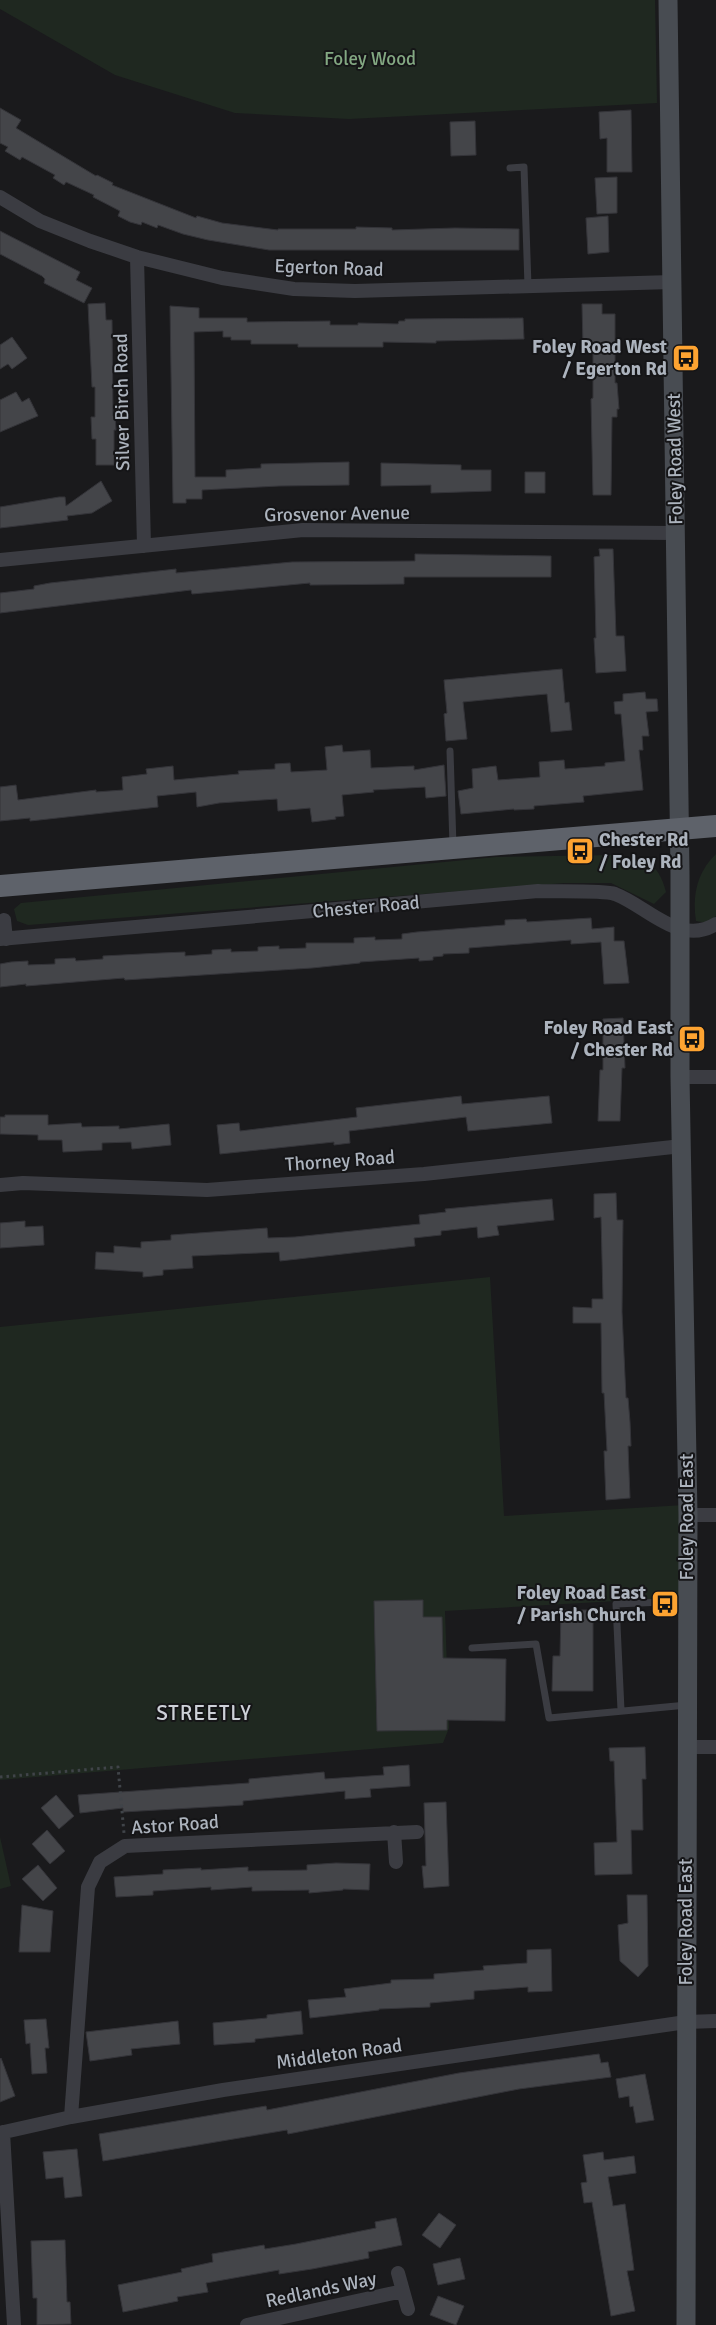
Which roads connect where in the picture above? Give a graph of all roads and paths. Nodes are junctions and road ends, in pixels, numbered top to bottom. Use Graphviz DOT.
graph roads {
  1 [pos="668,0"];
  2 [pos="510,168"];
  3 [pos="0,197"];
  4 [pos="137,257"];
  5 [pos="672,282"];
  6 [pos="528,286"];
  7 [pos="676,533"];
  8 [pos="144,546"];
  9 [pos="0,560"];
  10 [pos="450,751"];
  11 [pos="716,826"];
  12 [pos="680,828"];
  13 [pos="454,849"];
  14 [pos="0,886"];
  15 [pos="4,920"];
  16 [pos="716,924"];
  17 [pos="681,931"];
  18 [pos="3,939"];
  19 [pos="680,1077"];
  20 [pos="716,1077"];
  21 [pos="682,1146"];
  22 [pos="0,1185"];
  23 [pos="688,1515"];
  24 [pos="716,1515"];
  25 [pos="688,1601"];
  26 [pos="472,1648"];
  27 [pos="687,1705"];
  28 [pos="621,1710"];
  29 [pos="686,1747"];
  30 [pos="716,1747"];
  31 [pos="0,1777"];
  32 [pos="394,1832"];
  33 [pos="417,1832"];
  34 [pos="125,1846"];
  35 [pos="396,1862"];
  36 [pos="716,2021"];
  37 [pos="686,2022"];
  38 [pos="71,2117"];
  39 [pos="1,2133"];
  40 [pos="398,2274"];
  41 [pos="403,2291"];
  42 [pos="408,2310"];
  43 [pos="14,2325"];
  44 [pos="247,2325"];
  45 [pos="686,2325"];
  1 -- 5 [label="main road, Foley Road West"];
  2 -- 6 [label="lane"];
  3 -- 4 [label="street, Egerton Road"];
  4 -- 6 [label="street, Egerton Road"];
  4 -- 8 [label="street, Silver Birch Road"];
  5 -- 6 [label="street, Egerton Road"];
  5 -- 7 [label="main road, Foley Road West"];
  7 -- 8 [label="street, Grosvenor Avenue"];
  7 -- 12 [label="main road, Foley Road West"];
  8 -- 9 [label="street, Grosvenor Avenue"];
  10 -- 13 [label="lane"];
  11 -- 12 [label="highway"];
  12 -- 13 [label="highway"];
  12 -- 17 [label="main road, Foley Road East"];
  13 -- 14 [label="highway"];
  15 -- 18 [label="street, Chester Road"];
  16 -- 17 [label="street"];
  17 -- 18 [label="street, Chester Road"];
  17 -- 19 [label="main road, Foley Road East"];
  19 -- 20 [label="street"];
  19 -- 21 [label="main road, Foley Road East"];
  21 -- 22 [label="street, Thorney Road"];
  21 -- 23 [label="main road, Foley Road East"];
  23 -- 24 [label="street"];
  23 -- 25 [label="main road, Foley Road East"];
  25 -- 27 [label="main road, Foley Road East"];
  25 -- 28 [label="lane"];
  26 -- 28 [label="lane"];
  27 -- 28 [label="lane"];
  27 -- 29 [label="main road, Foley Road East"];
  29 -- 30 [label="street"];
  29 -- 37 [label="main road, Foley Road East"];
  31 -- 34 [label="path"];
  32 -- 33 [label="street, Astor Road"];
  32 -- 34 [label="street, Astor Road"];
  32 -- 35 [label="street"];
  34 -- 38 [label="street, Astor Road"];
  36 -- 37 [label="street, Middleton Road"];
  37 -- 38 [label="street, Middleton Road"];
  37 -- 45 [label="main road, Foley Road East"];
  38 -- 39 [label="street, Middleton Road"];
  39 -- 43 [label="street"];
  40 -- 41 [label="street, Redlands Way"];
  41 -- 42 [label="street, Redlands Way"];
  41 -- 44 [label="street, Redlands Way"];
}
